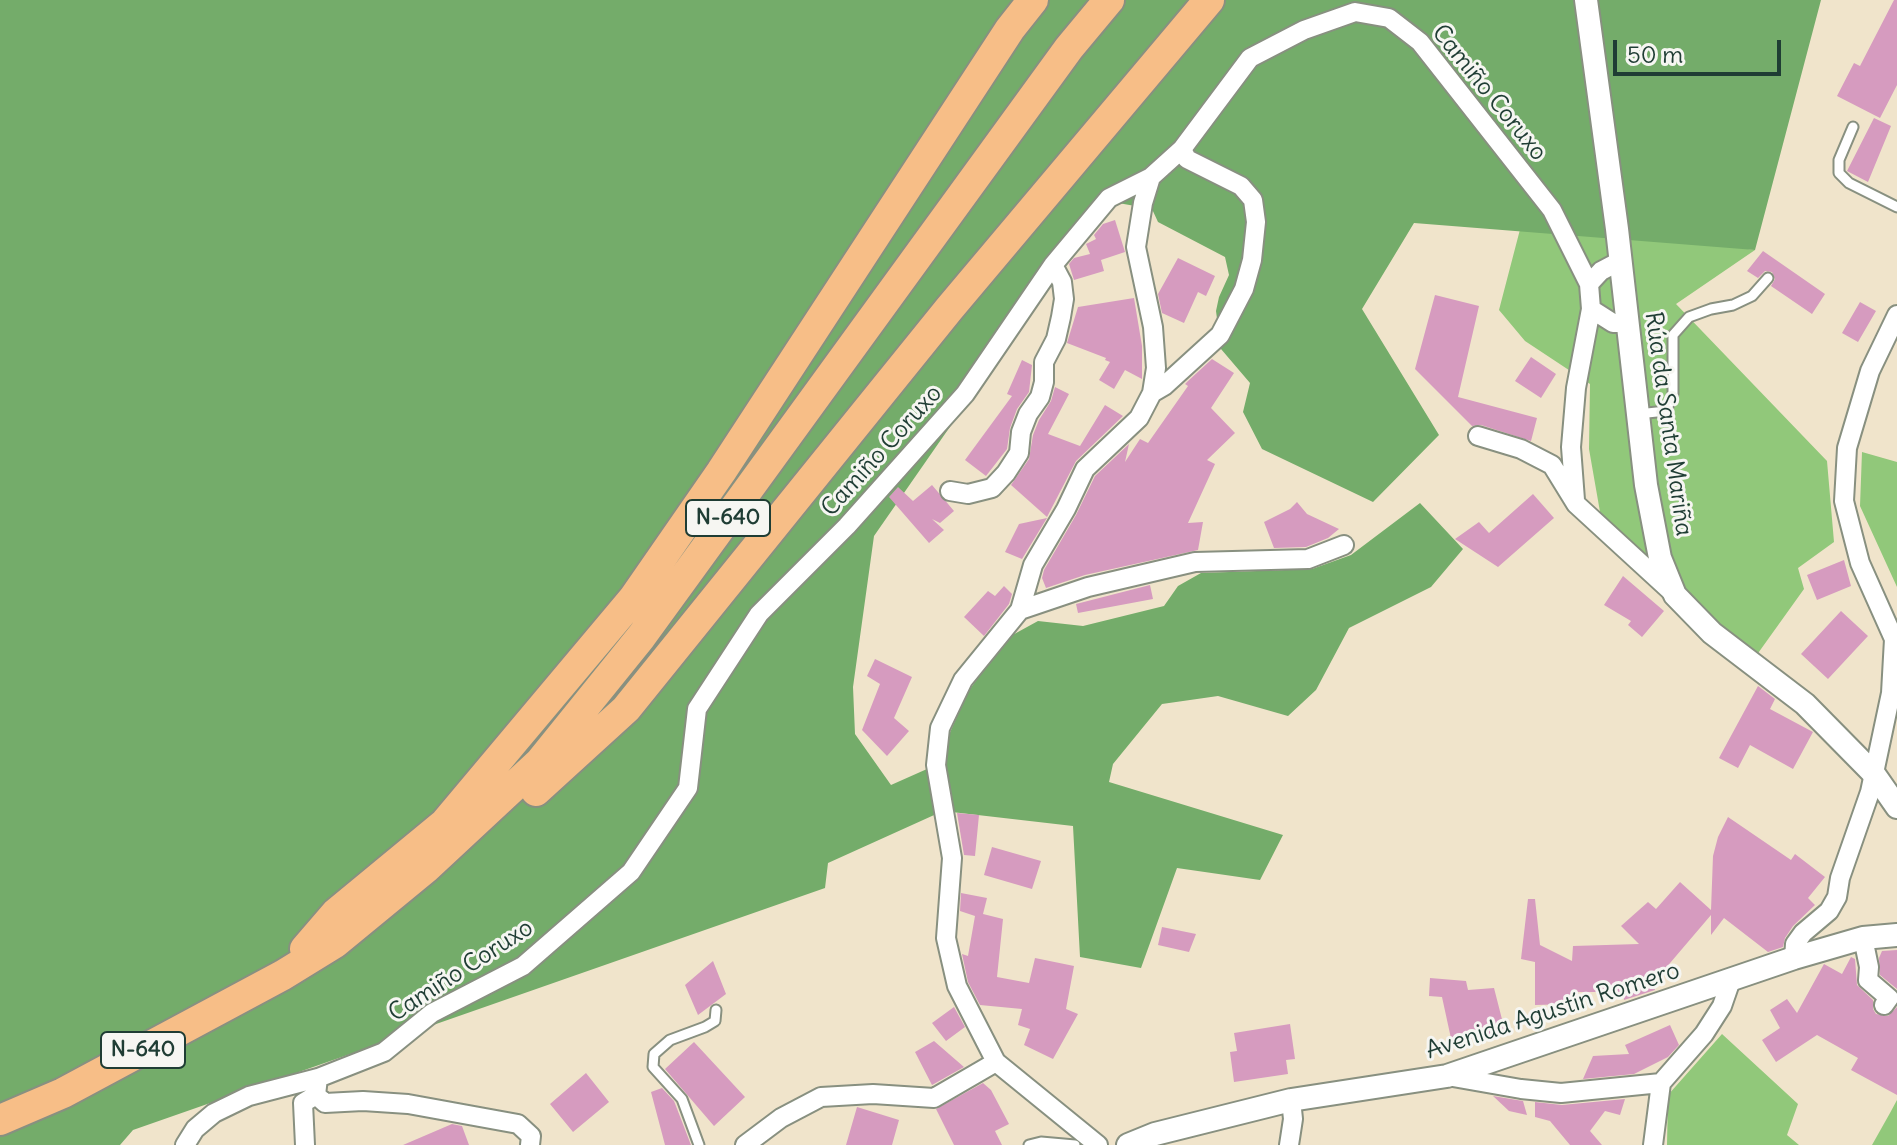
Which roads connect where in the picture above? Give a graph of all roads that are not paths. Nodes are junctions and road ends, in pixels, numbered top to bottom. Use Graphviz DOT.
graph roads {
  1 [pos="1033,0"];
  2 [pos="1109,0"];
  3 [pos="1209,0"];
  4 [pos="1586,0"];
  5 [pos="1853,127"];
  6 [pos="1182,149"];
  7 [pos="1151,177"];
  8 [pos="1897,207"];
  9 [pos="1620,261"];
  10 [pos="1053,265"];
  11 [pos="1768,278"];
  12 [pos="1589,284"];
  13 [pos="1591,309"];
  14 [pos="1897,315"];
  15 [pos="1628,323"];
  16 [pos="1152,393"];
  17 [pos="1638,414"];
  18 [pos="1478,436"];
  19 [pos="950,491"];
  20 [pos="1576,504"];
  21 [pos="1344,545"];
  22 [pos="1675,595"];
  23 [pos="1020,610"];
  24 [pos="1874,774"];
  25 [pos="1897,807"];
  26 [pos="1897,935"];
  27 [pos="1863,938"];
  28 [pos="1794,958"];
  29 [pos="283,975"];
  30 [pos="1731,980"];
  31 [pos="1884,1005"];
  32 [pos="716,1010"];
  33 [pos="996,1062"];
  34 [pos="1447,1076"];
  35 [pos="1661,1083"];
  36 [pos="317,1086"];
  37 [pos="1291,1100"];
  38 [pos="0,1120"];
  39 [pos="185,1145"];
  40 [pos="305,1145"];
  41 [pos="530,1145"];
  42 [pos="699,1145"];
  43 [pos="745,1145"];
  44 [pos="1029,1145"];
  45 [pos="1075,1145"];
  46 [pos="1098,1145"];
  47 [pos="1128,1145"];
  48 [pos="1289,1145"];
  49 [pos="1653,1145"];
  1 -- 29 [label="highway"];
  2 -- 29 [label="highway, N-640"];
  3 -- 29 [label="highway"];
  4 -- 9 [label="street, Rúa da Santa Mariña"];
  5 -- 8 [label="lane"];
  6 -- 7 [label="street, Camiño Coruxo"];
  6 -- 12 [label="street, Camiño Coruxo"];
  6 -- 16 [label="street"];
  7 -- 10 [label="street, Camiño Coruxo"];
  7 -- 16 [label="street"];
  9 -- 12 [label="street"];
  9 -- 15 [label="street, Rúa da Santa Mariña"];
  10 -- 19 [label="street"];
  10 -- 36 [label="street, Camiño Coruxo"];
  11 -- 17 [label="lane"];
  12 -- 13 [label="street"];
  13 -- 15 [label="street"];
  13 -- 20 [label="street"];
  14 -- 24 [label="street"];
  15 -- 17 [label="street, Rúa da Santa Mariña"];
  16 -- 23 [label="street"];
  17 -- 22 [label="street, Rúa da Santa Mariña"];
  18 -- 20 [label="street"];
  20 -- 22 [label="street"];
  21 -- 23 [label="street"];
  22 -- 24 [label="street, Rúa da Santa Mariña"];
  23 -- 33 [label="street"];
  24 -- 25 [label="street, Rúa da Santa Mariña"];
  24 -- 28 [label="street"];
  26 -- 27 [label="street, Avenida Agustín Romero"];
  27 -- 28 [label="street, Avenida Agustín Romero"];
  27 -- 31 [label="street"];
  28 -- 30 [label="street, Avenida Agustín Romero"];
  29 -- 38 [label="highway, N-640"];
  30 -- 34 [label="street, Avenida Agustín Romero"];
  30 -- 35 [label="street"];
  32 -- 42 [label="lane"];
  33 -- 43 [label="street"];
  33 -- 46 [label="street"];
  34 -- 35 [label="street"];
  34 -- 37 [label="street, Avenida Agustín Romero"];
  35 -- 49 [label="street"];
  36 -- 39 [label="street, Camiño Coruxo"];
  36 -- 40 [label="street"];
  36 -- 41 [label="street"];
  37 -- 47 [label="street, Avenida Agustín Romero"];
  37 -- 48 [label="street"];
  44 -- 45 [label="lane"];
}
